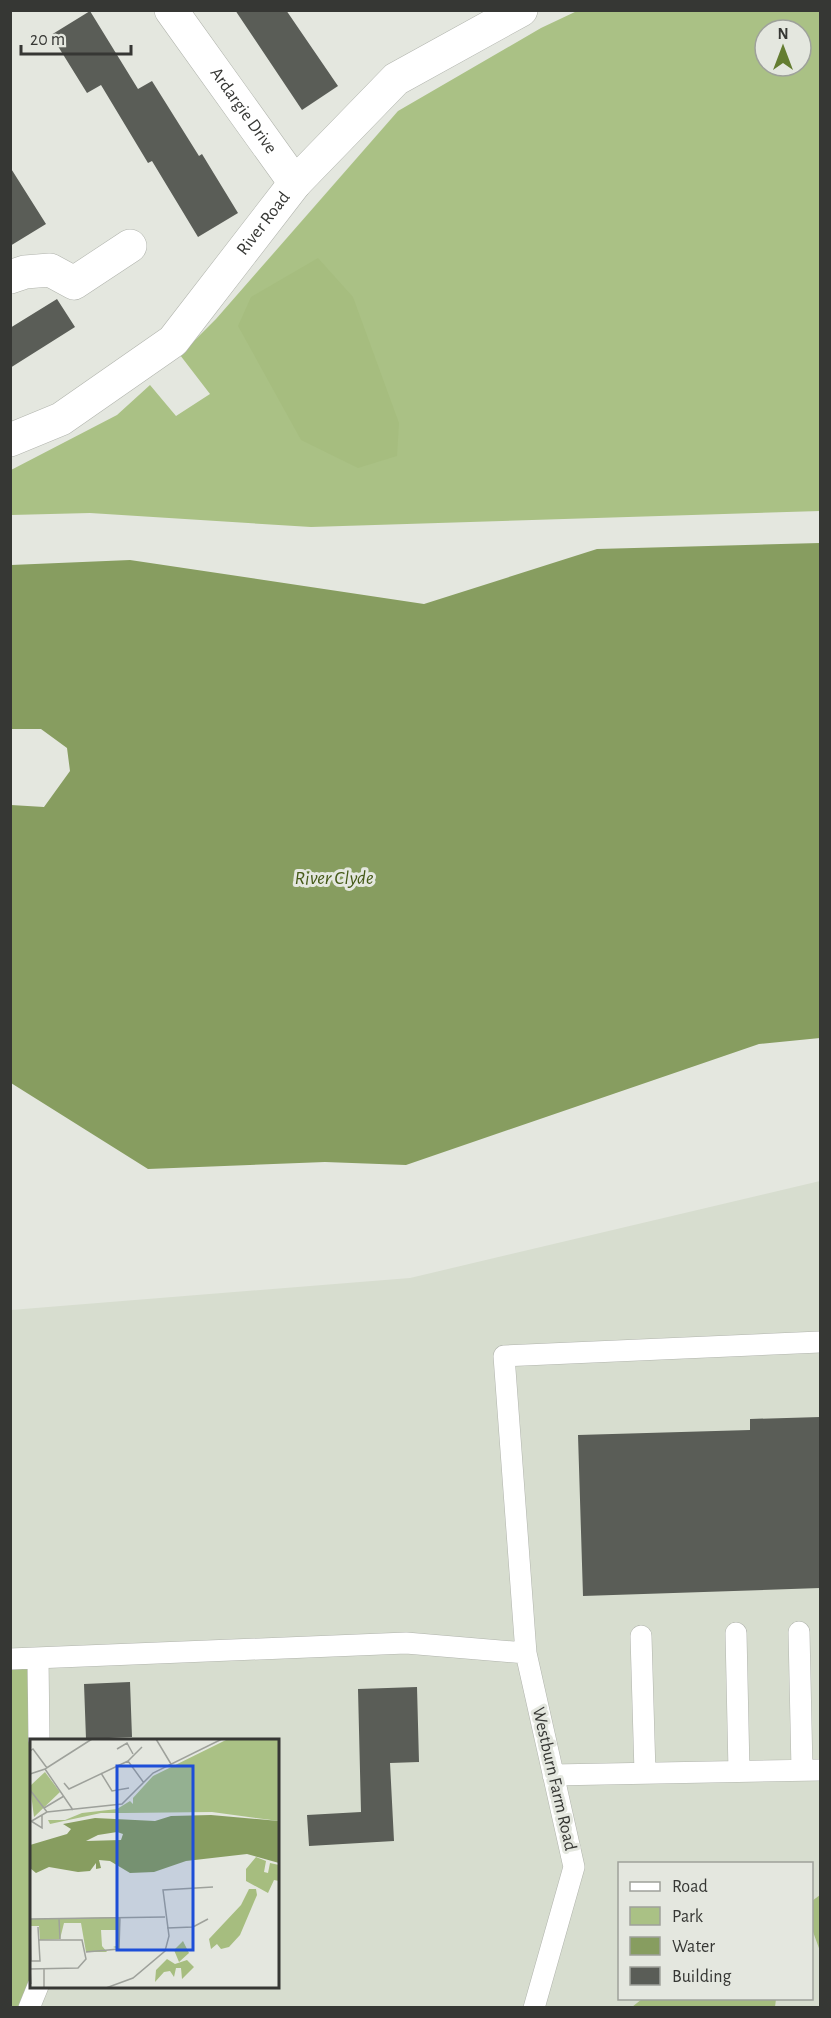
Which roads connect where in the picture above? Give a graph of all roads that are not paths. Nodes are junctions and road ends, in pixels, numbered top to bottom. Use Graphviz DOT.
graph roads {
  1 [pos="171,10"];
  2 [pos="521,10"];
  3 [pos="296,183"];
  4 [pos="130,246"];
  5 [pos="10,277"];
  6 [pos="10,440"];
  7 [pos="820,1342"];
  8 [pos="799,1632"];
  9 [pos="736,1633"];
  10 [pos="641,1636"];
  11 [pos="526,1653"];
  12 [pos="38,1658"];
  13 [pos="10,1659"];
  14 [pos="39,1739"];
  15 [pos="811,1770"];
  16 [pos="739,1771"];
  17 [pos="645,1773"];
  18 [pos="554,1775"];
  19 [pos="37,1988"];
  20 [pos="29,2007"];
  21 [pos="534,2007"];
  1 -- 3 [label="street, Ardargie Drive"];
  2 -- 3 [label="street, River Road"];
  3 -- 6 [label="street, River Road"];
  4 -- 5 [label="street"];
  7 -- 11 [label="lane, Westburn Farm Road"];
  8 -- 15 [label="lane"];
  9 -- 16 [label="lane"];
  10 -- 17 [label="lane"];
  11 -- 12 [label="lane"];
  11 -- 18 [label="lane, Westburn Farm Road"];
  12 -- 13 [label="lane"];
  12 -- 14 [label="lane"];
  15 -- 16 [label="lane"];
  16 -- 17 [label="lane"];
  17 -- 18 [label="lane"];
  18 -- 21 [label="lane, Westburn Farm Road"];
  19 -- 20 [label="lane"];
}
